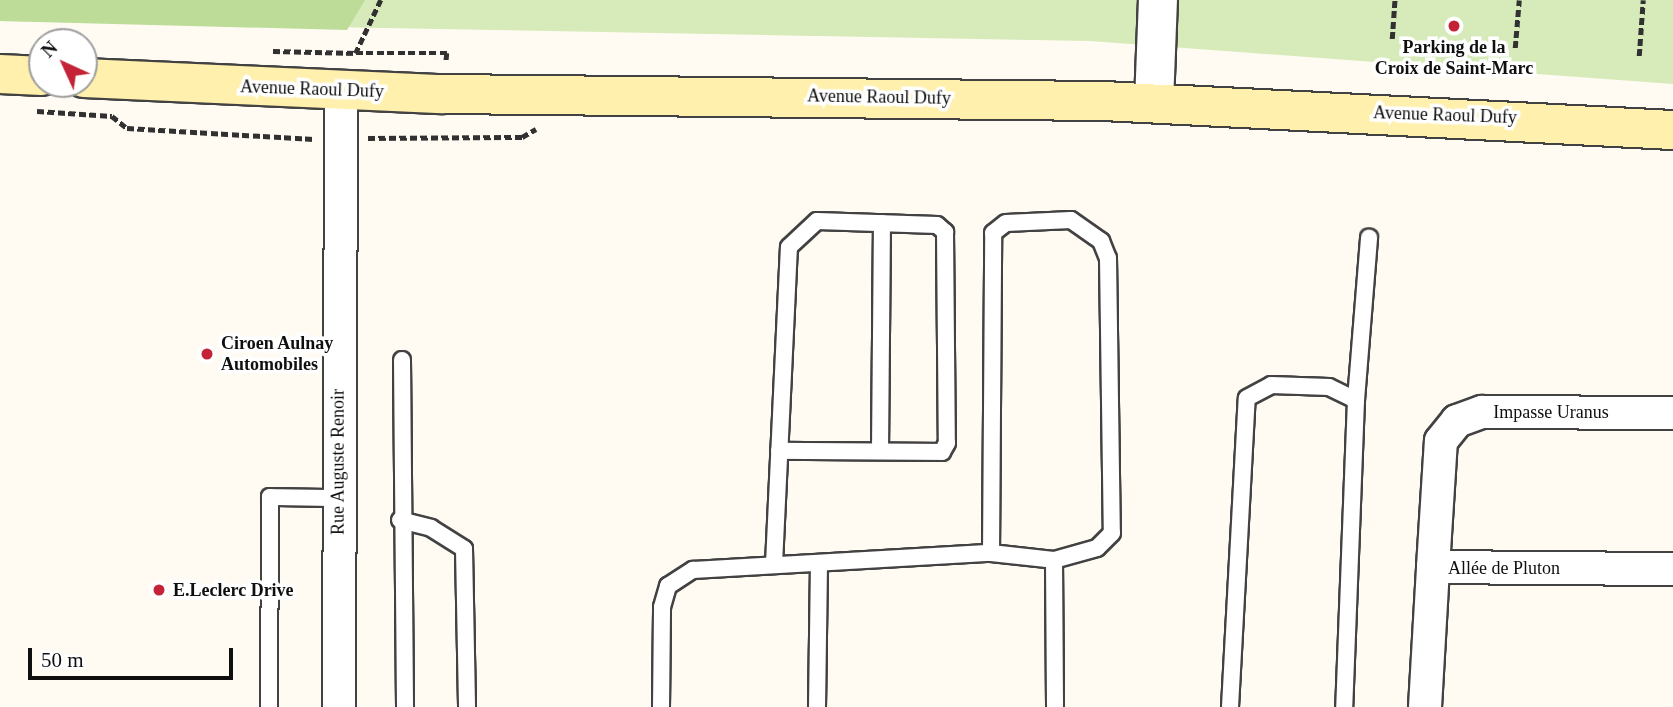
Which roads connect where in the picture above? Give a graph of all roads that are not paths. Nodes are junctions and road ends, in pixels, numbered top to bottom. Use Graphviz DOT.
graph roads {
  1 [pos="1158,0"];
  2 [pos="0,74"];
  3 [pos="28,75"];
  4 [pos="98,79"];
  5 [pos="341,91"];
  6 [pos="1154,103"];
  7 [pos="1673,130"];
  8 [pos="882,223"];
  9 [pos="1370,238"];
  10 [pos="402,360"];
  11 [pos="1356,400"];
  12 [pos="1673,413"];
  13 [pos="779,451"];
  14 [pos="880,451"];
  15 [pos="337,498"];
  16 [pos="400,520"];
  17 [pos="991,553"];
  18 [pos="1054,560"];
  19 [pos="819,563"];
  20 [pos="774,564"];
  21 [pos="1433,567"];
  22 [pos="1673,569"];
  23 [pos="269,707"];
  24 [pos="339,707"];
  25 [pos="405,707"];
  26 [pos="467,707"];
  27 [pos="661,707"];
  28 [pos="817,707"];
  29 [pos="1055,707"];
  30 [pos="1230,707"];
  31 [pos="1344,707"];
  32 [pos="1425,707"];
  1 -- 6 [label="street"];
  2 -- 3 [label="main road"];
  4 -- 5 [label="main road, Avenue Raoul Dufy"];
  5 -- 6 [label="main road, Avenue Raoul Dufy"];
  5 -- 15 [label="street, Rue Auguste Renoir"];
  6 -- 7 [label="main road, Avenue Raoul Dufy"];
  8 -- 13 [label="lane"];
  8 -- 14 [label="lane"];
  8 -- 14 [label="lane"];
  9 -- 11 [label="lane"];
  10 -- 16 [label="lane"];
  11 -- 30 [label="lane"];
  11 -- 31 [label="lane"];
  12 -- 21 [label="street, Impasse Uranus"];
  13 -- 14 [label="lane"];
  13 -- 20 [label="lane"];
  15 -- 23 [label="lane"];
  15 -- 24 [label="street, Rue Auguste Renoir"];
  16 -- 25 [label="lane"];
  16 -- 26 [label="lane"];
  17 -- 18 [label="lane"];
  17 -- 18 [label="lane"];
  17 -- 19 [label="lane"];
  18 -- 29 [label="lane"];
  19 -- 20 [label="lane"];
  19 -- 28 [label="lane"];
  20 -- 27 [label="lane"];
  21 -- 22 [label="street, Allée de Pluton"];
  21 -- 32 [label="street, Allée de Pluton"];
}
